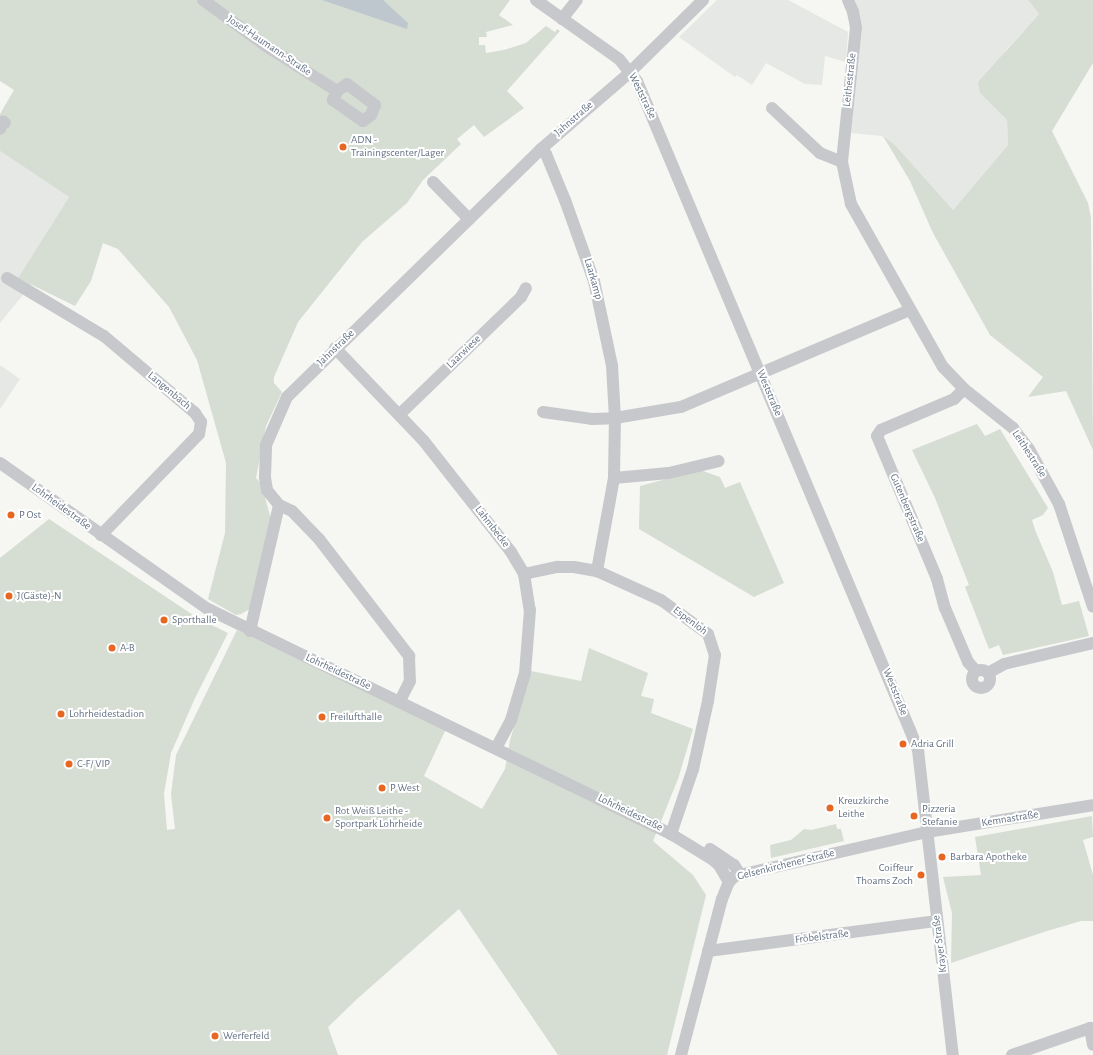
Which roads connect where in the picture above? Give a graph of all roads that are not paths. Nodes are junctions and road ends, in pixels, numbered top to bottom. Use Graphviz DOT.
graph roads {
  1 [pos="203,0"];
  2 [pos="536,0"];
  3 [pos="577,0"];
  4 [pos="703,0"];
  5 [pos="848,0"];
  6 [pos="562,19"];
  7 [pos="631,72"];
  8 [pos="337,91"];
  9 [pos="772,108"];
  10 [pos="541,149"];
  11 [pos="842,162"];
  12 [pos="433,182"];
  13 [pos="469,219"];
  14 [pos="7,278"];
  15 [pos="526,288"];
  16 [pos="910,310"];
  17 [pos="336,348"];
  18 [pos="761,374"];
  19 [pos="964,388"];
  20 [pos="543,412"];
  21 [pos="400,414"];
  22 [pos="615,418"];
  23 [pos="719,461"];
  24 [pos="0,463"];
  25 [pos="614,478"];
  26 [pos="279,505"];
  27 [pos="101,535"];
  28 [pos="597,571"];
  29 [pos="524,574"];
  30 [pos="1093,607"];
  31 [pos="250,631"];
  32 [pos="1093,643"];
  33 [pos="400,701"];
  34 [pos="496,748"];
  35 [pos="1093,805"];
  36 [pos="927,832"];
  37 [pos="671,834"];
  38 [pos="697,847"];
  39 [pos="740,874"];
  40 [pos="729,882"];
  41 [pos="937,921"];
  42 [pos="708,951"];
  43 [pos="1093,1045"];
  44 [pos="681,1055"];
  45 [pos="953,1055"];
  46 [pos="1012,1055"];
  1 -- 8 [label="street, Josef-Haumann-Straße"];
  2 -- 6 [label="street, Weststraße"];
  3 -- 6 [label="street"];
  4 -- 7 [label="street, Jahnstraße"];
  5 -- 11 [label="street, Leithestraße"];
  6 -- 7 [label="street, Weststraße"];
  7 -- 10 [label="street, Jahnstraße"];
  7 -- 18 [label="street, Weststraße"];
  9 -- 11 [label="street"];
  10 -- 13 [label="street, Jahnstraße"];
  10 -- 22 [label="street, Laarkamp"];
  11 -- 16 [label="street, Leithestraße"];
  12 -- 13 [label="street"];
  13 -- 17 [label="street, Jahnstraße"];
  14 -- 27 [label="street, Langenbach"];
  15 -- 21 [label="street, Laarwiese"];
  16 -- 18 [label="street"];
  16 -- 19 [label="street, Leithestraße"];
  17 -- 21 [label="street, Lahmbecke"];
  17 -- 26 [label="street, Jahnstraße"];
  18 -- 22 [label="street"];
  18 -- 36 [label="street, Weststraße"];
  19 -- 30 [label="street, Leithestraße"];
  19 -- 32 [label="street, Gutenbergstraße"];
  20 -- 22 [label="street"];
  21 -- 29 [label="street, Lahmbecke"];
  22 -- 25 [label="street, Laarkamp"];
  23 -- 25 [label="street"];
  24 -- 27 [label="street, Lohrheidestraße"];
  25 -- 28 [label="street, Laarkamp"];
  26 -- 31 [label="street"];
  26 -- 33 [label="street, Jahnstraße"];
  27 -- 31 [label="street, Lohrheidestraße"];
  28 -- 29 [label="street, Espenloh"];
  28 -- 37 [label="street, Espenloh"];
  29 -- 34 [label="street, Lahmbecke"];
  31 -- 33 [label="street, Lohrheidestraße"];
  33 -- 34 [label="street, Lohrheidestraße"];
  34 -- 37 [label="street, Lohrheidestraße"];
  35 -- 36 [label="street, Kemnastraße"];
  36 -- 39 [label="street, Gelsenkirchener Straße"];
  36 -- 41 [label="street, Krayer Straße"];
  37 -- 38 [label="street, Lohrheidestraße"];
  38 -- 39 [label="street, Lohrheidestraße"];
  38 -- 40 [label="street, Lohrheidestraße"];
  39 -- 40 [label="street, Gelsenkirchener Straße"];
  40 -- 42 [label="street, Gelsenkirchener Straße"];
  41 -- 42 [label="street, Fröbelstraße"];
  41 -- 45 [label="street, Krayer Straße"];
  42 -- 44 [label="street, Gelsenkirchener Straße"];
  43 -- 46 [label="street"];
}
